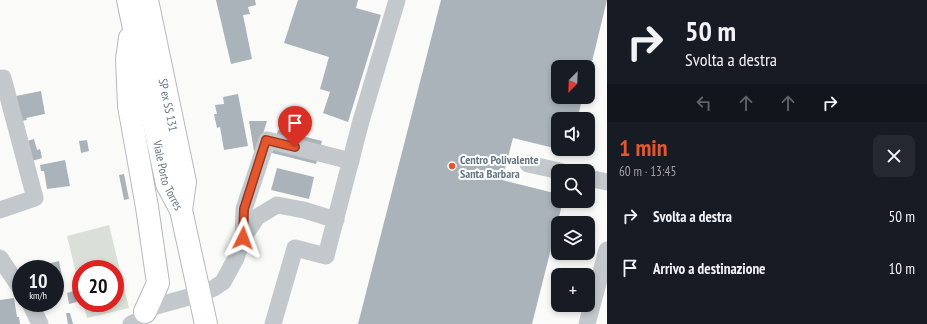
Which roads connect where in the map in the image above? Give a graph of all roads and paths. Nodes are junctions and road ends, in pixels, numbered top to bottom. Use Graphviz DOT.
graph roads {
  1 [pos="128,0"];
  2 [pos="147,0"];
  3 [pos="397,0"];
  4 [pos="132,25"];
  5 [pos="0,78"];
  6 [pos="351,160"];
  7 [pos="528,164"];
  8 [pos="551,169"];
  9 [pos="595,179"];
  10 [pos="607,182"];
  11 [pos="0,210"];
  12 [pos="181,210"];
  13 [pos="336,220"];
  14 [pos="243,238"];
  15 [pos="607,250"];
  16 [pos="0,258"];
  17 [pos="12,276"];
  18 [pos="200,294"];
  19 [pos="34,312"];
  20 [pos="141,320"];
  21 [pos="40,324"];
  22 [pos="206,324"];
  23 [pos="273,324"];
  24 [pos="587,324"];
  1 -- 4 [label="main road"];
  2 -- 12 [label="main road, SP ex SS 131"];
  3 -- 6 [label="street"];
  4 -- 12 [label="main road, Viale Porto Torres"];
  4 -- 20 [label="main road"];
  5 -- 11 [label="street"];
  6 -- 13 [label="street"];
  6 -- 14 [label="street"];
  7 -- 8 [label="street"];
  9 -- 10 [label="street"];
  12 -- 18 [label="main road, Viale Porto Torres"];
  13 -- 14 [label="street"];
  13 -- 23 [label="street"];
  14 -- 18 [label="street"];
  15 -- 24 [label="street"];
  16 -- 17 [label="street"];
  18 -- 20 [label="street"];
  18 -- 22 [label="main road, Viale Porto Torres"];
  19 -- 21 [label="street"];
}
